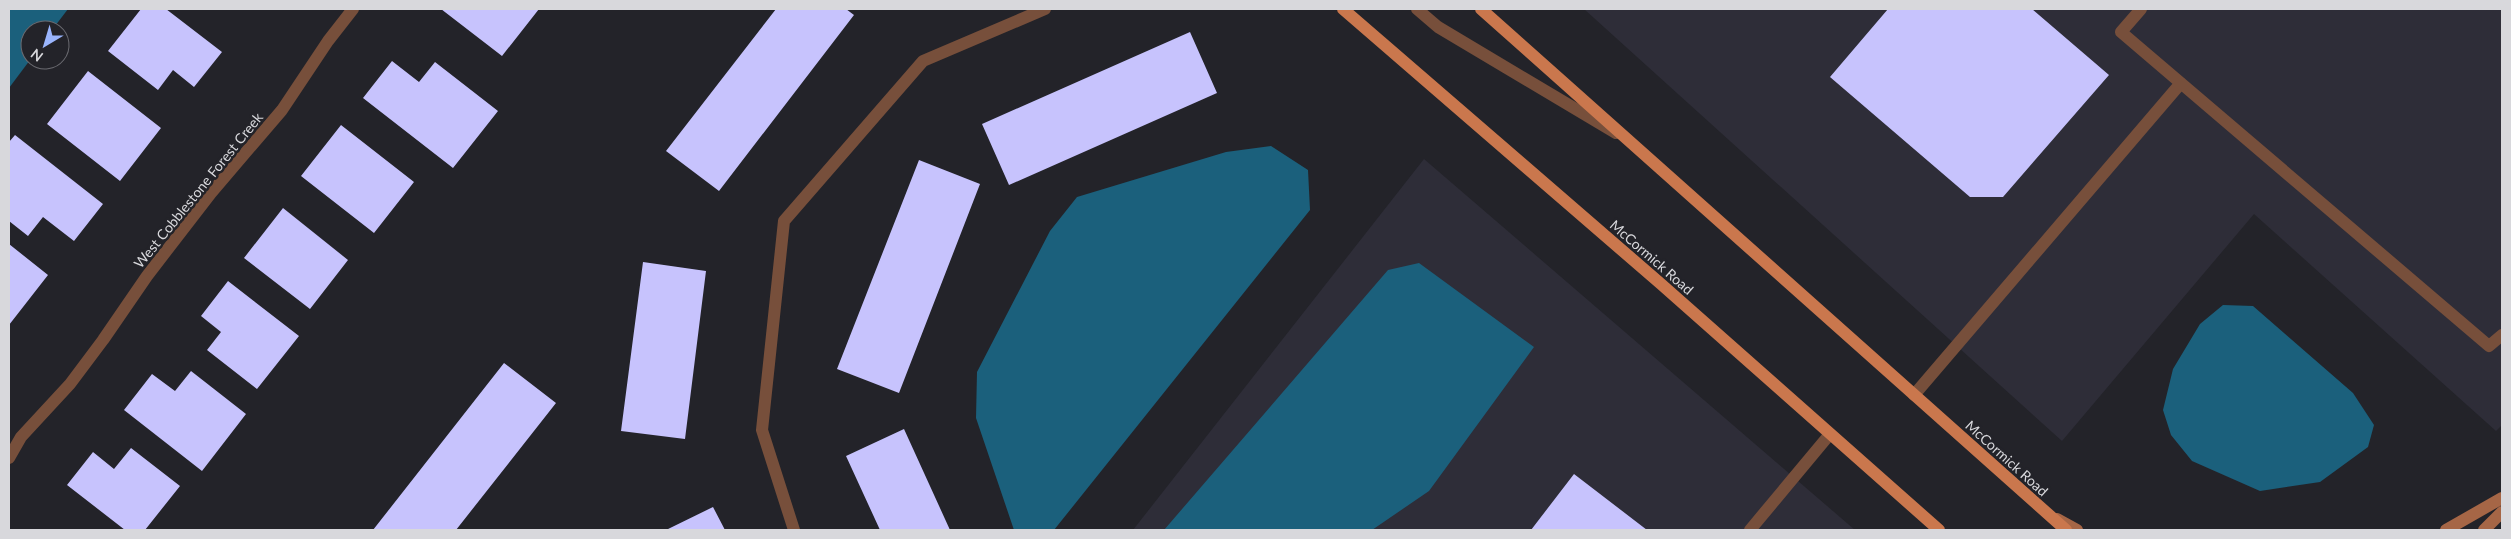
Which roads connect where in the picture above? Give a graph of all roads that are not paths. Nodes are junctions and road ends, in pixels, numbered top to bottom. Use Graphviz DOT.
graph roads {
  1 [pos="353,9"];
  2 [pos="1045,9"];
  3 [pos="1343,9"];
  4 [pos="1416,9"];
  5 [pos="1481,9"];
  6 [pos="2141,9"];
  7 [pos="2181,83"];
  8 [pos="1624,138"];
  9 [pos="2502,335"];
  10 [pos="1914,396"];
  11 [pos="1830,434"];
  12 [pos="9,458"];
  13 [pos="2502,498"];
  14 [pos="2502,512"];
  15 [pos="2047,513"];
  16 [pos="794,530"];
  17 [pos="1750,530"];
  18 [pos="1939,530"];
  19 [pos="2066,530"];
  20 [pos="2077,530"];
  21 [pos="2446,530"];
  22 [pos="2484,530"];
  1 -- 12 [label="street, West Cobblestone Forest Creek"];
  2 -- 16 [label="street"];
  3 -- 11 [label="main road, McCormick Road"];
  4 -- 8 [label="street"];
  5 -- 8 [label="main road, McCormick Road"];
  6 -- 7 [label="street"];
  7 -- 9 [label="street"];
  7 -- 10 [label="street"];
  8 -- 10 [label="main road, McCormick Road"];
  10 -- 15 [label="main road, McCormick Road"];
  11 -- 17 [label="street"];
  11 -- 18 [label="main road, McCormick Road"];
  13 -- 21 [label="main road"];
  14 -- 22 [label="main road"];
  15 -- 19 [label="main road, McCormick Road"];
  15 -- 20 [label="main road"];
}
